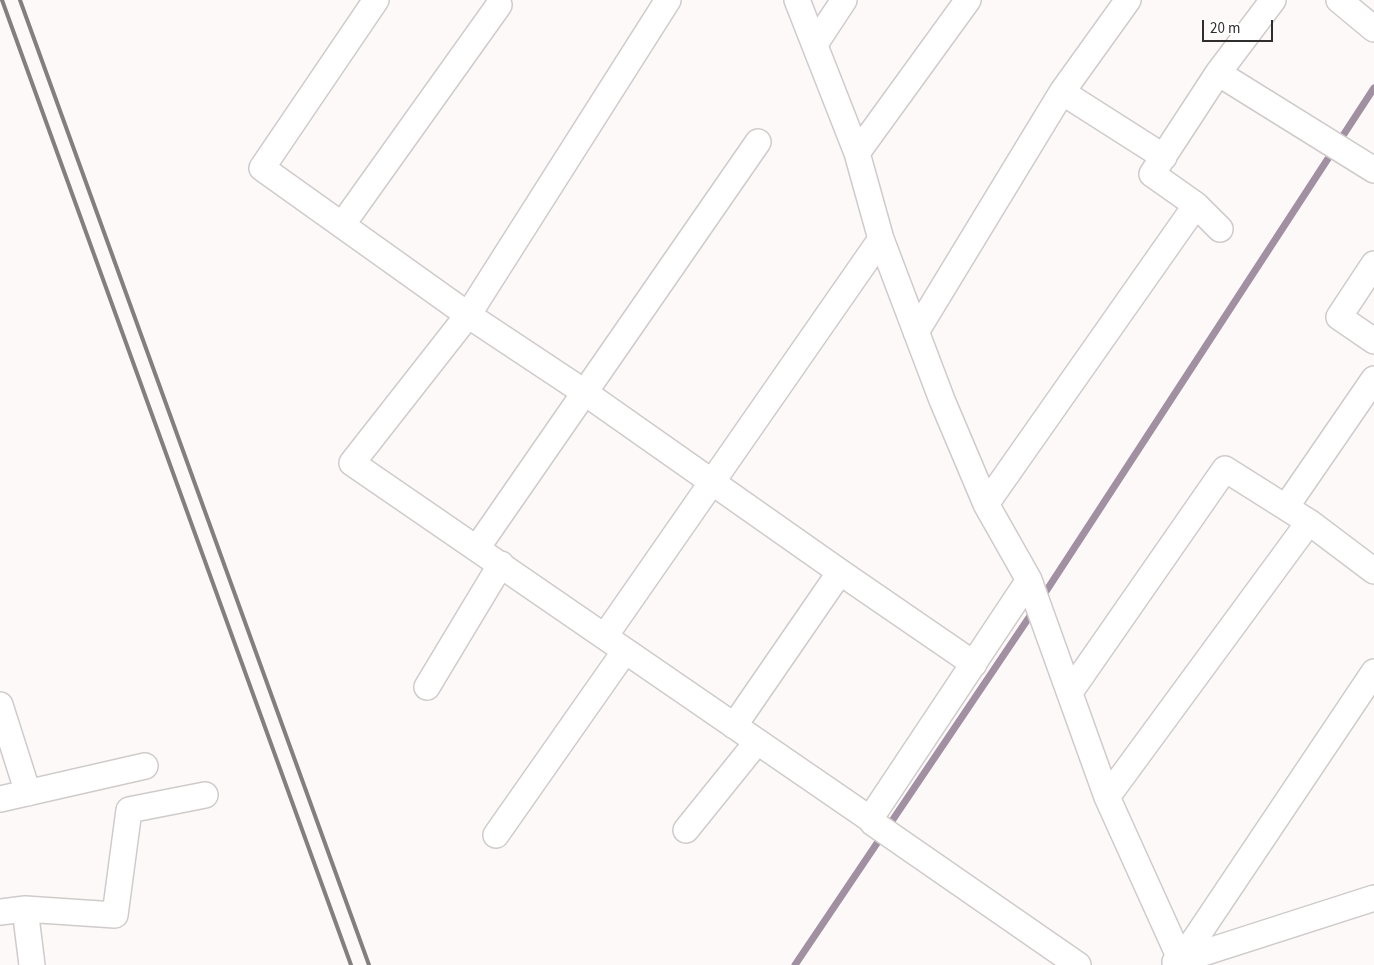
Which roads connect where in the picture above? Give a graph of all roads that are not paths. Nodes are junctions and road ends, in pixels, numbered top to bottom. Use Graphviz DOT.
graph roads {
  1 [pos="376,0"];
  2 [pos="668,0"];
  3 [pos="797,0"];
  4 [pos="844,0"];
  5 [pos="1128,0"];
  6 [pos="1273,0"];
  7 [pos="1339,0"];
  8 [pos="957,4"];
  9 [pos="499,5"];
  10 [pos="1374,29"];
  11 [pos="815,44"];
  12 [pos="1218,73"];
  13 [pos="1062,92"];
  14 [pos="758,142"];
  15 [pos="857,153"];
  16 [pos="1164,158"];
  17 [pos="1374,170"];
  18 [pos="1196,205"];
  19 [pos="342,225"];
  20 [pos="1220,229"];
  21 [pos="881,239"];
  22 [pos="1374,264"];
  23 [pos="468,315"];
  24 [pos="916,332"];
  25 [pos="1374,341"];
  26 [pos="1374,379"];
  27 [pos="584,392"];
  28 [pos="712,482"];
  29 [pos="986,504"];
  30 [pos="1286,506"];
  31 [pos="1309,522"];
  32 [pos="477,548"];
  33 [pos="501,564"];
  34 [pos="840,572"];
  35 [pos="1374,572"];
  36 [pos="1029,580"];
  37 [pos="605,636"];
  38 [pos="625,651"];
  39 [pos="974,664"];
  40 [pos="1374,672"];
  41 [pos="428,687"];
  42 [pos="1070,692"];
  43 [pos="0,705"];
  44 [pos="734,726"];
  45 [pos="757,742"];
  46 [pos="145,766"];
  47 [pos="28,792"];
  48 [pos="205,795"];
  49 [pos="1107,797"];
  50 [pos="0,799"];
  51 [pos="872,821"];
  52 [pos="686,830"];
  53 [pos="496,835"];
  54 [pos="1374,898"];
  55 [pos="25,909"];
  56 [pos="0,912"];
  57 [pos="1177,963"];
  58 [pos="32,965"];
  59 [pos="1078,965"];
  1 -- 19 [label="street"];
  2 -- 23 [label="street"];
  3 -- 11 [label="street"];
  4 -- 11 [label="street"];
  5 -- 13 [label="street"];
  6 -- 12 [label="street"];
  7 -- 10 [label="street"];
  8 -- 15 [label="street"];
  9 -- 19 [label="street"];
  11 -- 15 [label="street"];
  12 -- 16 [label="street"];
  12 -- 17 [label="street"];
  13 -- 16 [label="street"];
  13 -- 24 [label="street"];
  14 -- 27 [label="street"];
  15 -- 21 [label="street"];
  16 -- 18 [label="street"];
  18 -- 20 [label="street"];
  18 -- 29 [label="street"];
  19 -- 23 [label="street"];
  21 -- 24 [label="street"];
  21 -- 28 [label="street"];
  22 -- 25 [label="street"];
  23 -- 27 [label="street"];
  23 -- 32 [label="street"];
  24 -- 29 [label="street"];
  26 -- 30 [label="street"];
  27 -- 28 [label="street"];
  27 -- 32 [label="street"];
  28 -- 34 [label="street"];
  28 -- 37 [label="street"];
  29 -- 36 [label="street"];
  30 -- 31 [label="street"];
  30 -- 42 [label="street"];
  31 -- 35 [label="street"];
  31 -- 49 [label="street"];
  32 -- 33 [label="street"];
  33 -- 37 [label="street"];
  33 -- 41 [label="street"];
  34 -- 39 [label="street"];
  34 -- 44 [label="street"];
  36 -- 39 [label="street"];
  36 -- 42 [label="street"];
  37 -- 38 [label="street"];
  38 -- 44 [label="street"];
  38 -- 53 [label="street"];
  39 -- 51 [label="street"];
  40 -- 57 [label="street"];
  42 -- 49 [label="street"];
  43 -- 47 [label="street"];
  44 -- 45 [label="street"];
  45 -- 51 [label="street"];
  45 -- 52 [label="street"];
  46 -- 47 [label="street"];
  47 -- 50 [label="street"];
  48 -- 55 [label="street"];
  49 -- 57 [label="street"];
  51 -- 59 [label="street"];
  54 -- 57 [label="street"];
  55 -- 56 [label="street"];
  55 -- 58 [label="street"];
}
